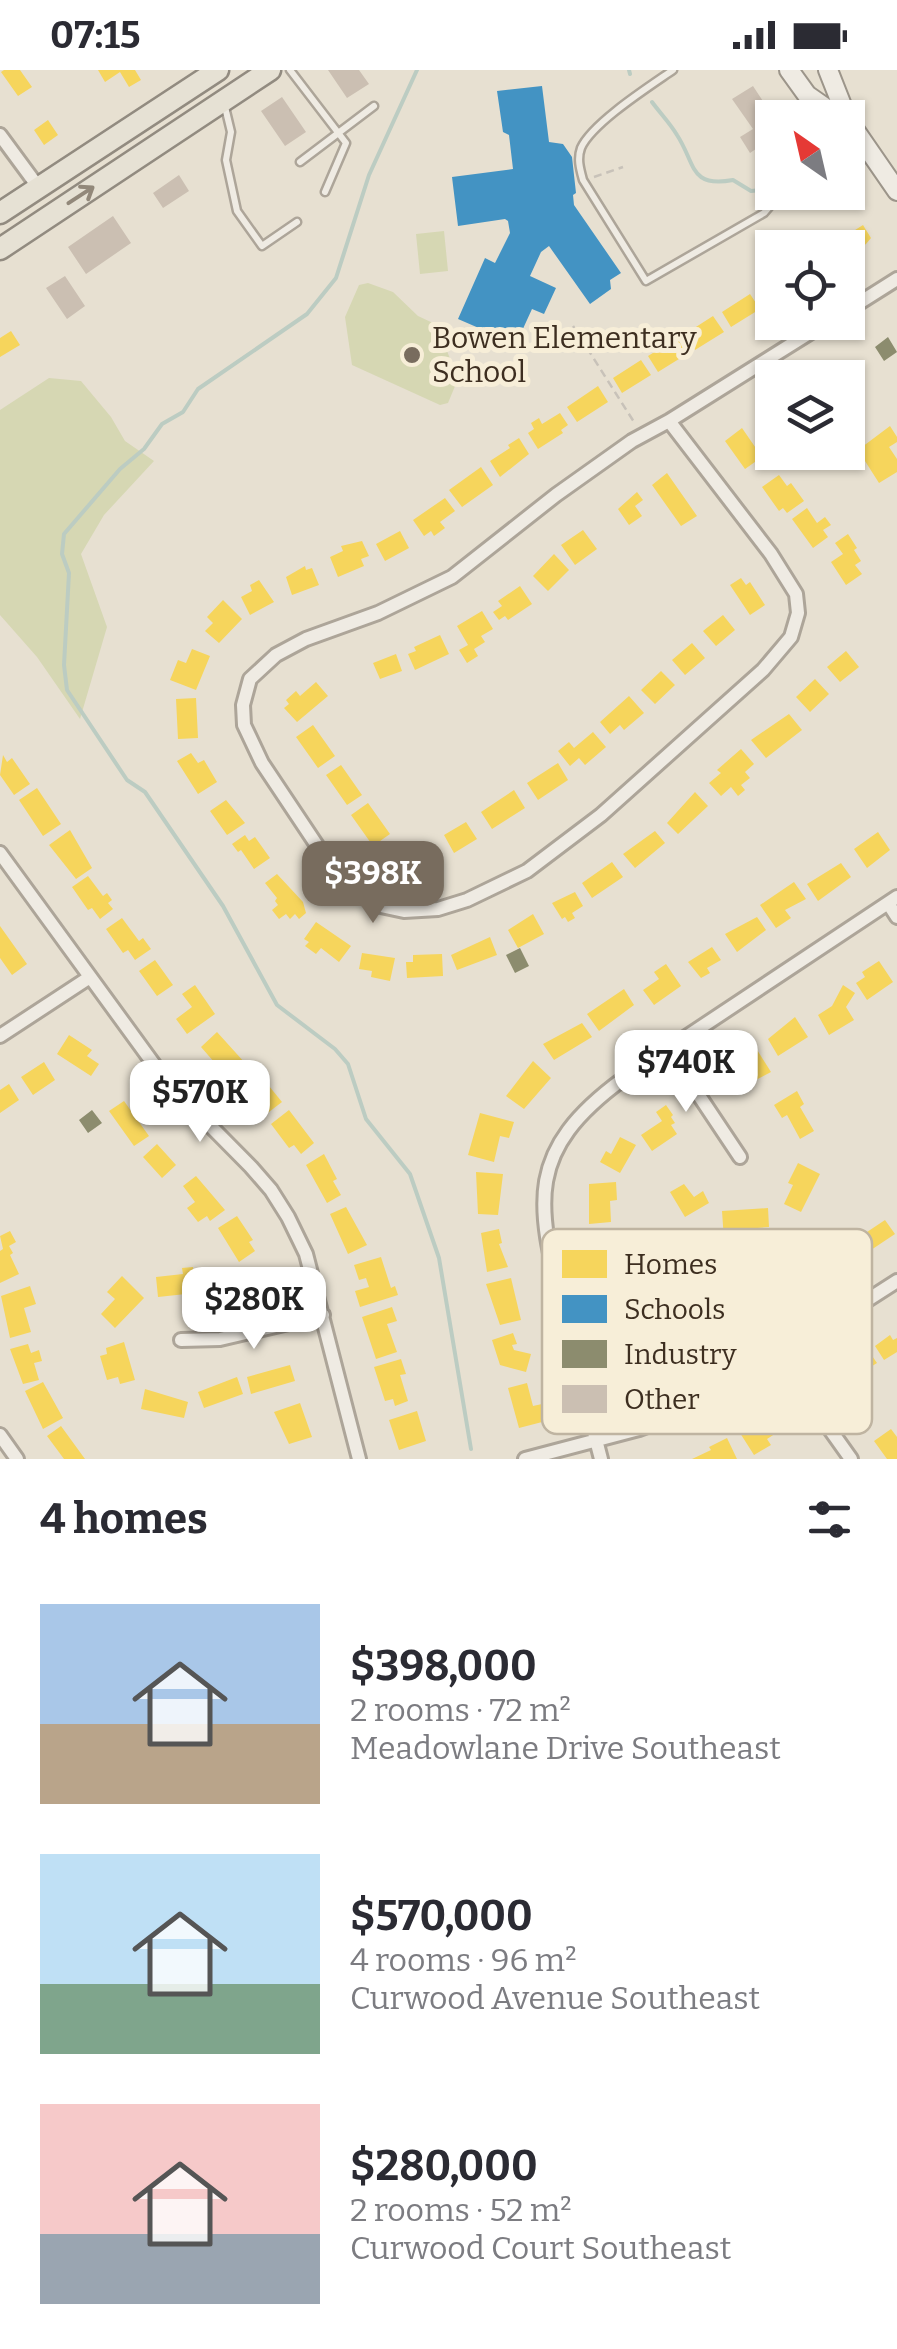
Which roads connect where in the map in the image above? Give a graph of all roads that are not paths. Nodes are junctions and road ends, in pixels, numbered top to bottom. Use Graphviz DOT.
graph roads {
  1 [pos="218,70"];
  2 [pos="230,70"];
  3 [pos="270,70"];
  4 [pos="290,70"];
  5 [pos="674,70"];
  6 [pos="789,70"];
  7 [pos="828,70"];
  8 [pos="194,78"];
  9 [pos="815,100"];
  10 [pos="839,100"];
  11 [pos="224,101"];
  12 [pos="374,106"];
  13 [pos="183,128"];
  14 [pos="339,134"];
  15 [pos="0,135"];
  16 [pos="865,147"];
  17 [pos="300,162"];
  18 [pos="39,188"];
  19 [pos="325,192"];
  20 [pos="897,192"];
  21 [pos="767,210"];
  22 [pos="0,214"];
  23 [pos="297,222"];
  24 [pos="0,249"];
  25 [pos="897,279"];
  26 [pos="865,299"];
  27 [pos="798,340"];
  28 [pos="669,421"];
  29 [pos="0,853"];
  30 [pos="892,900"];
  31 [pos="897,917"];
  32 [pos="90,977"];
  33 [pos="0,1036"];
  34 [pos="668,1049"];
  35 [pos="740,1157"];
  36 [pos="544,1229"];
  37 [pos="897,1280"];
  38 [pos="872,1297"];
  39 [pos="323,1315"];
  40 [pos="180,1340"];
  41 [pos="0,1434"];
  42 [pos="595,1434"];
  43 [pos="615,1434"];
  44 [pos="832,1434"];
  45 [pos="596,1440"];
  46 [pos="17,1459"];
  47 [pos="359,1459"];
  48 [pos="524,1459"];
  49 [pos="601,1459"];
  50 [pos="850,1459"];
  1 -- 8 [label="main road"];
  2 -- 11 [label="main road"];
  3 -- 11 [label="main road"];
  4 -- 14 [label="lane"];
  5 -- 21 [label="lane"];
  6 -- 9 [label="main road"];
  7 -- 10 [label="main road"];
  8 -- 13 [label="main road"];
  8 -- 18 [label="main road"];
  11 -- 13 [label="main road"];
  11 -- 23 [label="lane"];
  12 -- 14 [label="lane"];
  24 -- 13 [label="main road, one-way"];
  14 -- 17 [label="lane"];
  14 -- 19 [label="lane"];
  15 -- 18 [label="street"];
  16 -- 20 [label="main road"];
  18 -- 22 [label="main road"];
  25 -- 26 [label="street"];
  27 -- 28 [label="street"];
  28 -- 28 [label="street"];
  29 -- 32 [label="street"];
  30 -- 31 [label="street"];
  30 -- 34 [label="street"];
  32 -- 33 [label="street"];
  32 -- 39 [label="street"];
  34 -- 35 [label="street"];
  34 -- 36 [label="street"];
  37 -- 38 [label="street"];
  39 -- 40 [label="street"];
  39 -- 47 [label="street"];
  41 -- 46 [label="street"];
  42 -- 45 [label="street"];
  43 -- 45 [label="street"];
  44 -- 50 [label="street"];
  45 -- 48 [label="street"];
  45 -- 49 [label="street"];
}
